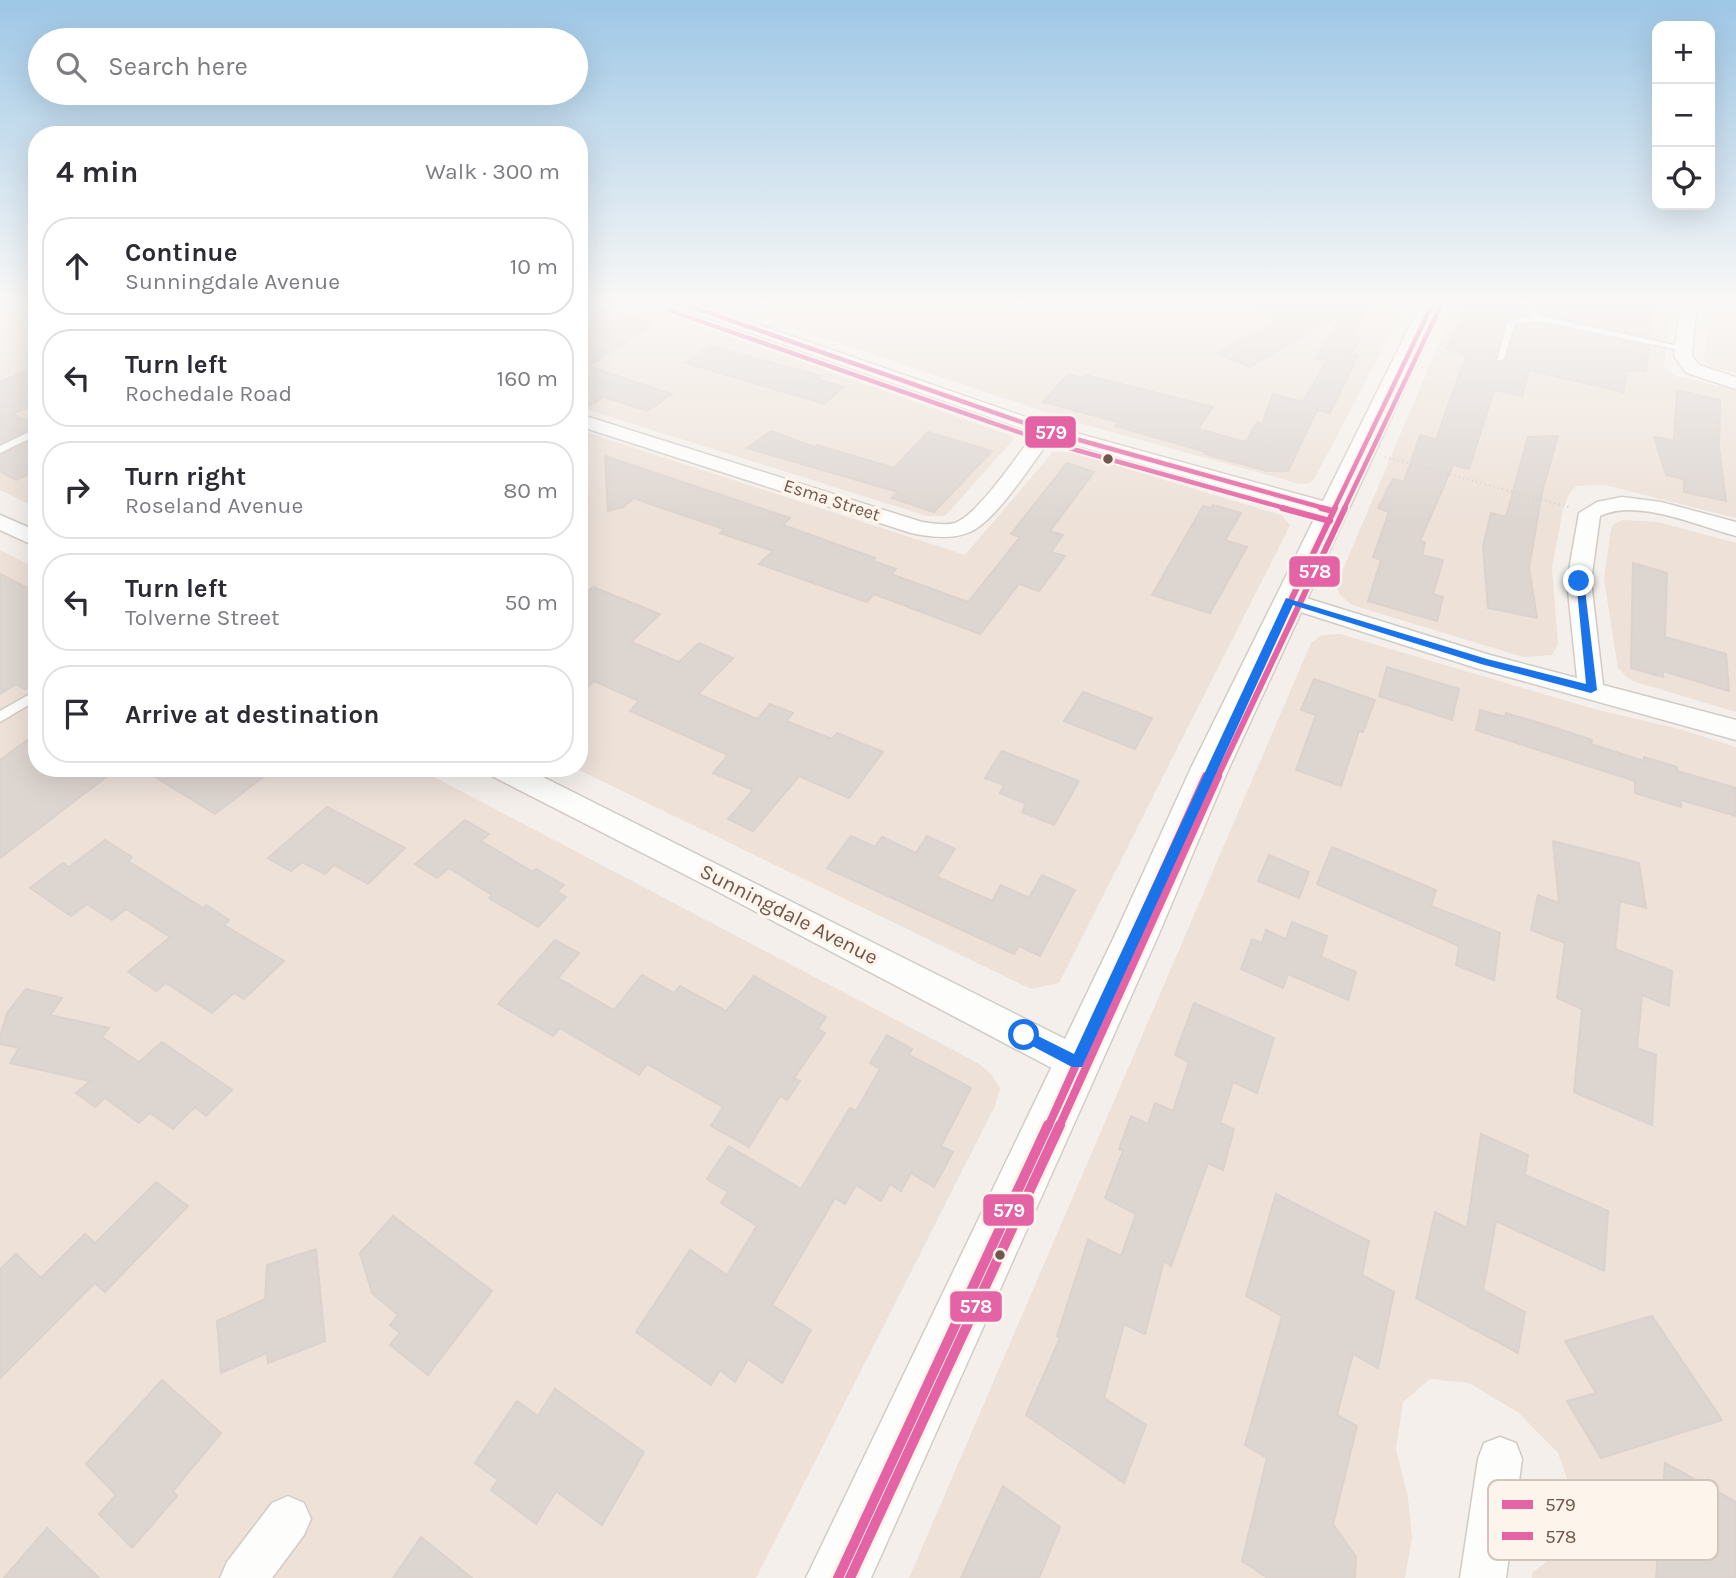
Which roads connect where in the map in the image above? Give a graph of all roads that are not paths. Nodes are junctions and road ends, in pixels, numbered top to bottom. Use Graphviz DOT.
graph roads {
  1 [pos="877,375"];
  2 [pos="1397,375"];
  3 [pos="1710,375"];
  4 [pos="1736,383"];
  5 [pos="588,423"];
  6 [pos="1047,431"];
  7 [pos="28,436"];
  8 [pos="0,450"];
  9 [pos="1333,512"];
  10 [pos="0,522"];
  11 [pos="1736,529"];
  12 [pos="28,536"];
  13 [pos="1290,601"];
  14 [pos="1591,690"];
  15 [pos="28,700"];
  16 [pos="0,717"];
  17 [pos="1736,730"];
  18 [pos="518,777"];
  19 [pos="1077,1063"];
  20 [pos="1500,1459"];
  21 [pos="1497,1480"];
  22 [pos="288,1519"];
  23 [pos="1488,1543"];
  24 [pos="243,1578"];
  25 [pos="838,1578"];
  26 [pos="1483,1578"];
  1 -- 6 [label="street"];
  2 -- 9 [label="main road"];
  3 -- 4 [label="street"];
  5 -- 6 [label="street, Esma Street"];
  6 -- 9 [label="street"];
  7 -- 8 [label="lane"];
  9 -- 13 [label="main road"];
  10 -- 12 [label="street"];
  11 -- 14 [label="street"];
  13 -- 14 [label="street"];
  13 -- 19 [label="main road"];
  14 -- 17 [label="street"];
  15 -- 16 [label="lane"];
  18 -- 19 [label="street, Sunningdale Avenue"];
  19 -- 25 [label="main road"];
  20 -- 21 [label="street"];
  22 -- 24 [label="street"];
  23 -- 26 [label="street"];
}
